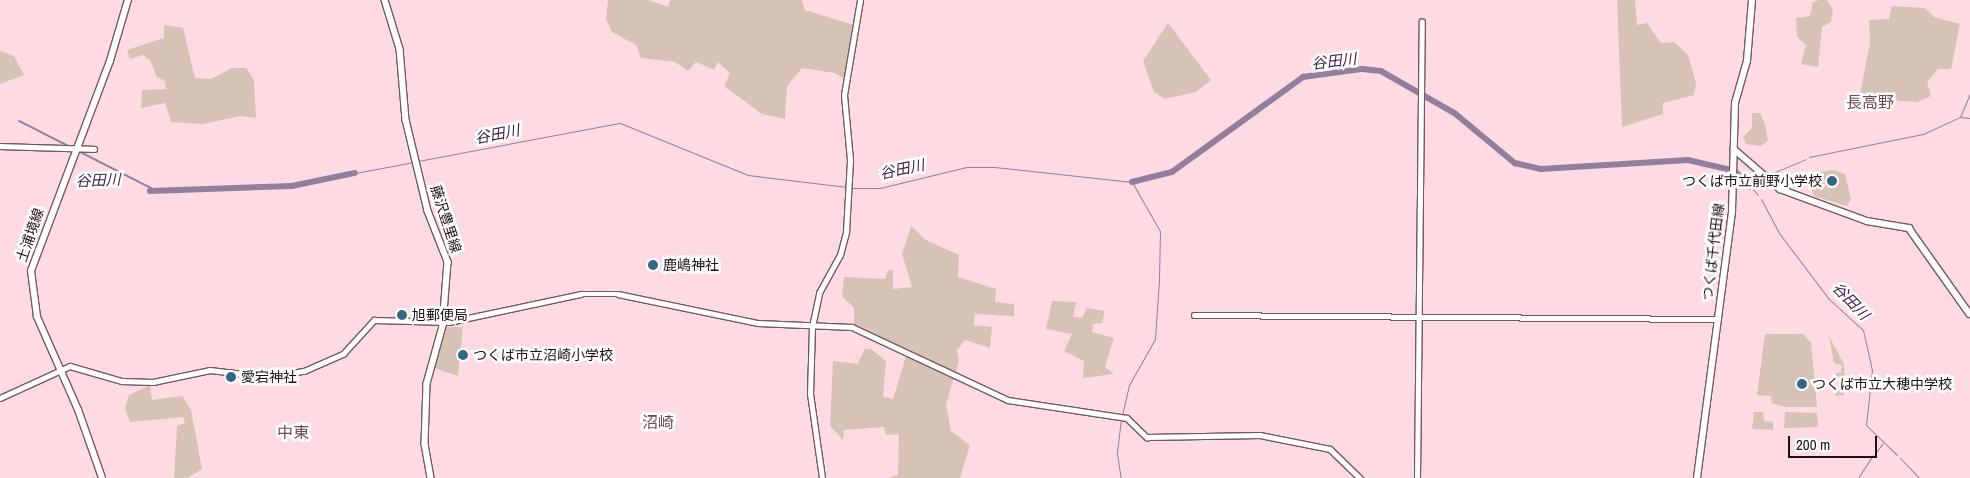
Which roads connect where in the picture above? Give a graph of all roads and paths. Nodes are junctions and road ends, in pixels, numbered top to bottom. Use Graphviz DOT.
graph roads {
  1 [pos="128,0"];
  2 [pos="385,0"];
  3 [pos="860,0"];
  4 [pos="1752,0"];
  5 [pos="1422,22"];
  6 [pos="0,146"];
  7 [pos="76,148"];
  8 [pos="94,149"];
  9 [pos="1734,150"];
  10 [pos="1970,314"];
  11 [pos="1194,315"];
  12 [pos="1418,317"];
  13 [pos="1718,319"];
  14 [pos="443,321"];
  15 [pos="812,327"];
  16 [pos="60,370"];
  17 [pos="0,398"];
  18 [pos="102,478"];
  19 [pos="431,478"];
  20 [pos="822,478"];
  21 [pos="1360,478"];
  22 [pos="1417,478"];
  23 [pos="1697,478"];
  1 -- 7 [label="main road, 土浦境線"];
  2 -- 14 [label="main road, 藤沢豊里線"];
  3 -- 15 [label="street"];
  4 -- 9 [label="main road, つくば千代田線"];
  5 -- 12 [label="street"];
  6 -- 7 [label="street"];
  7 -- 8 [label="street"];
  7 -- 16 [label="main road, 土浦境線"];
  9 -- 10 [label="main road"];
  9 -- 13 [label="main road, つくば千代田線"];
  11 -- 12 [label="street"];
  12 -- 13 [label="street"];
  12 -- 22 [label="street"];
  13 -- 23 [label="main road, つくば千代田線"];
  14 -- 15 [label="street"];
  14 -- 16 [label="street"];
  14 -- 19 [label="main road, 藤沢豊里線"];
  15 -- 20 [label="street"];
  15 -- 21 [label="street"];
  16 -- 17 [label="street"];
  16 -- 18 [label="main road, 土浦境線"];
}
